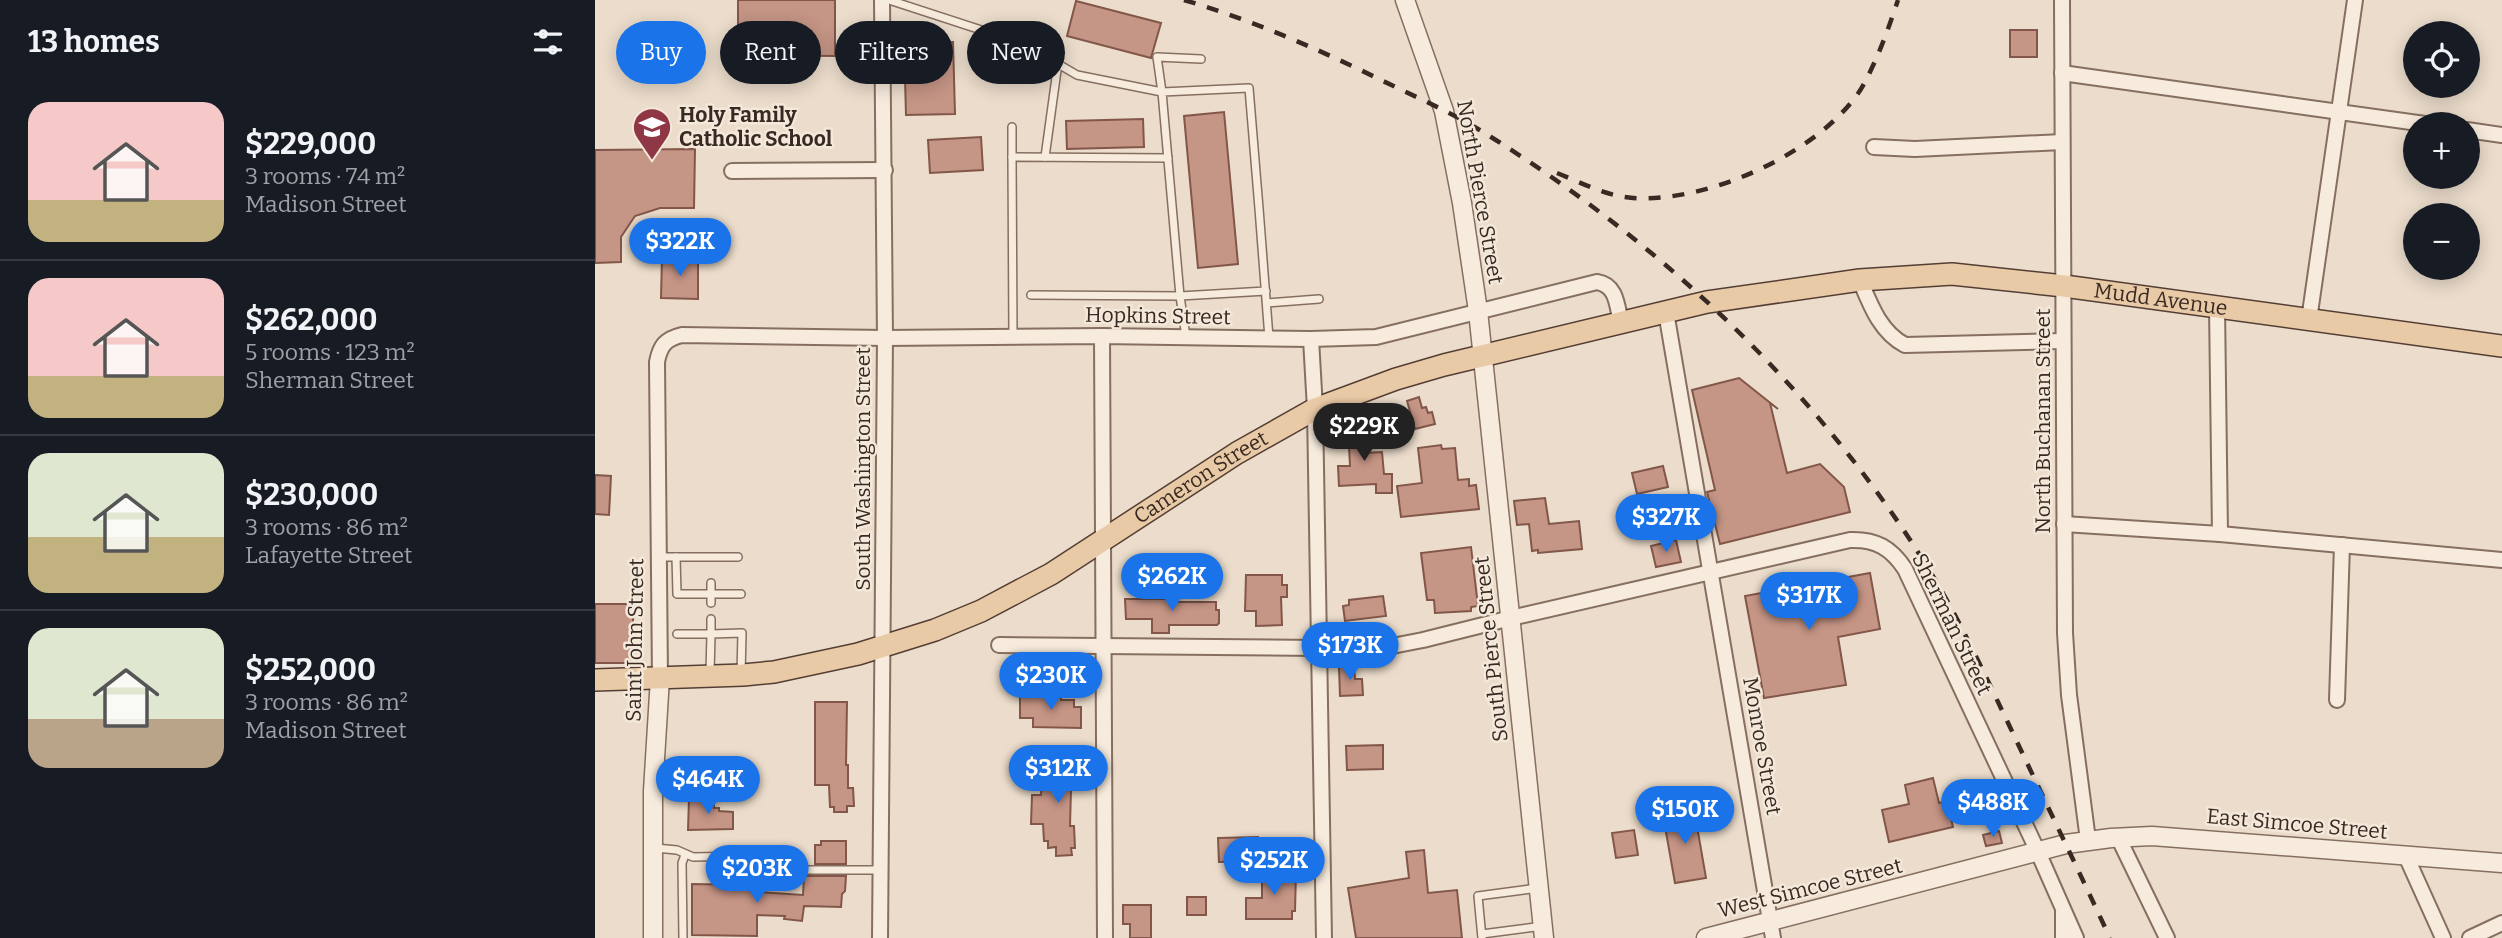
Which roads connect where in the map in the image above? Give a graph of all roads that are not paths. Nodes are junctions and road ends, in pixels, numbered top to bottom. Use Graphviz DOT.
graph roads {
  1 [pos="882,0"];
  2 [pos="889,0"];
  3 [pos="1405,0"];
  4 [pos="2062,0"];
  5 [pos="2355,0"];
  6 [pos="967,25"];
  7 [pos="1201,59"];
  8 [pos="1065,67"];
  9 [pos="2062,73"];
  10 [pos="1055,84"];
  11 [pos="1162,92"];
  12 [pos="2339,112"];
  13 [pos="2403,121"];
  14 [pos="1012,127"];
  15 [pos="2480,132"];
  16 [pos="2502,135"];
  17 [pos="2062,142"];
  18 [pos="1874,147"];
  19 [pos="1012,156"];
  20 [pos="1045,157"];
  21 [pos="1168,158"];
  22 [pos="884,170"];
  23 [pos="732,171"];
  24 [pos="1860,280"];
  25 [pos="1817,285"];
  26 [pos="2064,286"];
  27 [pos="1266,291"];
  28 [pos="1031,295"];
  29 [pos="1180,296"];
  30 [pos="1319,299"];
  31 [pos="1267,303"];
  32 [pos="2217,307"];
  33 [pos="1478,312"];
  34 [pos="1666,312"];
  35 [pos="2309,320"];
  36 [pos="1621,323"];
  37 [pos="1102,336"];
  38 [pos="1013,337"];
  39 [pos="1186,337"];
  40 [pos="885,338"];
  41 [pos="1269,339"];
  42 [pos="1311,339"];
  43 [pos="2063,341"];
  44 [pos="663,344"];
  45 [pos="2502,346"];
  46 [pos="1482,355"];
  47 [pos="1315,409"];
  48 [pos="2064,524"];
  49 [pos="2220,534"];
  50 [pos="1103,541"];
  51 [pos="2342,545"];
  52 [pos="659,557"];
  53 [pos="676,557"];
  54 [pos="711,557"];
  55 [pos="738,557"];
  56 [pos="2502,560"];
  57 [pos="711,567"];
  58 [pos="1711,572"];
  59 [pos="711,583"];
  60 [pos="711,594"];
  61 [pos="741,594"];
  62 [pos="711,603"];
  63 [pos="1511,618"];
  64 [pos="711,619"];
  65 [pos="677,634"];
  66 [pos="711,634"];
  67 [pos="999,645"];
  68 [pos="884,646"];
  69 [pos="1102,646"];
  70 [pos="1320,648"];
  71 [pos="741,676"];
  72 [pos="710,677"];
  73 [pos="660,678"];
  74 [pos="595,680"];
  75 [pos="2337,700"];
  76 [pos="2118,837"];
  77 [pos="2088,840"];
  78 [pos="653,848"];
  79 [pos="2038,852"];
  80 [pos="685,855"];
  81 [pos="2406,856"];
  82 [pos="2502,863"];
  83 [pos="881,870"];
  84 [pos="1539,887"];
  85 [pos="2063,908"];
  86 [pos="2502,923"];
  87 [pos="1772,930"];
  88 [pos="1543,932"];
  89 [pos="1482,936"];
  90 [pos="653,938"];
  91 [pos="683,938"];
  92 [pos="880,938"];
  93 [pos="1105,938"];
  94 [pos="1324,938"];
  95 [pos="1706,938"];
  96 [pos="2063,938"];
  97 [pos="2076,938"];
  98 [pos="2167,938"];
  99 [pos="2443,938"];
  100 [pos="2470,938"];
  1 -- 22 [label="street, South Washington Street"];
  2 -- 6 [label="lane"];
  3 -- 33 [label="street, North Pierce Street"];
  4 -- 9 [label="street, North Buchanan Street"];
  5 -- 12 [label="street"];
  7 -- 11 [label="lane"];
  8 -- 11 [label="lane"];
  9 -- 12 [label="street"];
  9 -- 17 [label="street, North Buchanan Street"];
  10 -- 20 [label="lane"];
  11 -- 21 [label="lane"];
  11 -- 27 [label="lane"];
  12 -- 13 [label="street"];
  12 -- 35 [label="street"];
  14 -- 19 [label="lane"];
  15 -- 16 [label="street"];
  17 -- 18 [label="street"];
  17 -- 26 [label="street, North Buchanan Street"];
  19 -- 20 [label="lane"];
  19 -- 38 [label="lane"];
  20 -- 21 [label="lane"];
  21 -- 29 [label="lane"];
  22 -- 23 [label="street"];
  22 -- 40 [label="street, South Washington Street"];
  24 -- 25 [label="main road, Mudd Avenue"];
  24 -- 26 [label="main road, Mudd Avenue"];
  24 -- 43 [label="street"];
  25 -- 34 [label="main road, Cameron Street"];
  26 -- 32 [label="main road, Mudd Avenue"];
  26 -- 43 [label="street, North Buchanan Street"];
  27 -- 29 [label="lane"];
  27 -- 31 [label="lane"];
  28 -- 29 [label="lane"];
  29 -- 39 [label="lane"];
  30 -- 31 [label="lane"];
  31 -- 41 [label="lane"];
  32 -- 35 [label="main road, Mudd Avenue"];
  32 -- 49 [label="street"];
  33 -- 36 [label="street, Hopkins Street"];
  33 -- 42 [label="street, Hopkins Street"];
  33 -- 46 [label="street, North Pierce Street"];
  34 -- 36 [label="main road, Cameron Street"];
  34 -- 58 [label="street, Monroe Street"];
  35 -- 45 [label="main road, Mudd Avenue"];
  36 -- 46 [label="main road, Cameron Street"];
  37 -- 38 [label="street, Hopkins Street"];
  37 -- 39 [label="street, Hopkins Street"];
  37 -- 50 [label="street"];
  38 -- 40 [label="street, Hopkins Street"];
  39 -- 41 [label="street, Hopkins Street"];
  40 -- 44 [label="street, Hopkins Street"];
  40 -- 68 [label="street, South Washington Street"];
  41 -- 42 [label="street, Hopkins Street"];
  42 -- 47 [label="street"];
  43 -- 48 [label="street, North Buchanan Street"];
  44 -- 52 [label="street, Saint John Street"];
  46 -- 47 [label="main road, Cameron Street"];
  46 -- 63 [label="street, South Pierce Street"];
  47 -- 50 [label="main road, Cameron Street"];
  47 -- 70 [label="street"];
  48 -- 49 [label="street"];
  48 -- 77 [label="street, North Buchanan Street"];
  49 -- 51 [label="street"];
  50 -- 68 [label="main road, Cameron Street"];
  50 -- 69 [label="street"];
  51 -- 56 [label="street"];
  51 -- 75 [label="street"];
  52 -- 53 [label="lane"];
  52 -- 73 [label="street, Saint John Street"];
  53 -- 54 [label="lane"];
  53 -- 60 [label="lane"];
  54 -- 55 [label="lane"];
  54 -- 57 [label="lane"];
  58 -- 63 [label="street, Sherman Street"];
  58 -- 79 [label="street, Sherman Street"];
  58 -- 87 [label="street, Monroe Street"];
  59 -- 60 [label="lane"];
  60 -- 61 [label="lane"];
  60 -- 62 [label="lane"];
  63 -- 70 [label="street, Sherman Street"];
  63 -- 84 [label="street, South Pierce Street"];
  64 -- 66 [label="lane"];
  65 -- 66 [label="lane"];
  66 -- 71 [label="lane"];
  66 -- 72 [label="lane"];
  67 -- 69 [label="street, Sherman Street"];
  68 -- 71 [label="main road, Cameron Street"];
  68 -- 83 [label="street, South Washington Street"];
  69 -- 70 [label="street, Sherman Street"];
  69 -- 93 [label="street"];
  70 -- 94 [label="street"];
  71 -- 72 [label="main road, Cameron Street"];
  72 -- 73 [label="main road, Cameron Street"];
  73 -- 74 [label="main road, Cameron Street"];
  73 -- 78 [label="street, Saint John Street"];
  76 -- 77 [label="street, East Simcoe Street"];
  76 -- 81 [label="street, East Simcoe Street"];
  76 -- 98 [label="street"];
  77 -- 79 [label="street, West Simcoe Street"];
  78 -- 80 [label="lane"];
  78 -- 90 [label="street, Saint John Street"];
  79 -- 85 [label="street, Sherman Street"];
  79 -- 87 [label="street, West Simcoe Street"];
  80 -- 83 [label="lane"];
  80 -- 91 [label="lane"];
  81 -- 82 [label="street, East Simcoe Street"];
  81 -- 99 [label="street"];
  83 -- 92 [label="street, South Washington Street"];
  84 -- 88 [label="street, South Pierce Street"];
  84 -- 89 [label="lane"];
  85 -- 96 [label="street"];
  85 -- 97 [label="street, Sherman Street"];
  86 -- 100 [label="street"];
  87 -- 95 [label="street, West Simcoe Street"];
  88 -- 89 [label="lane"];
}
